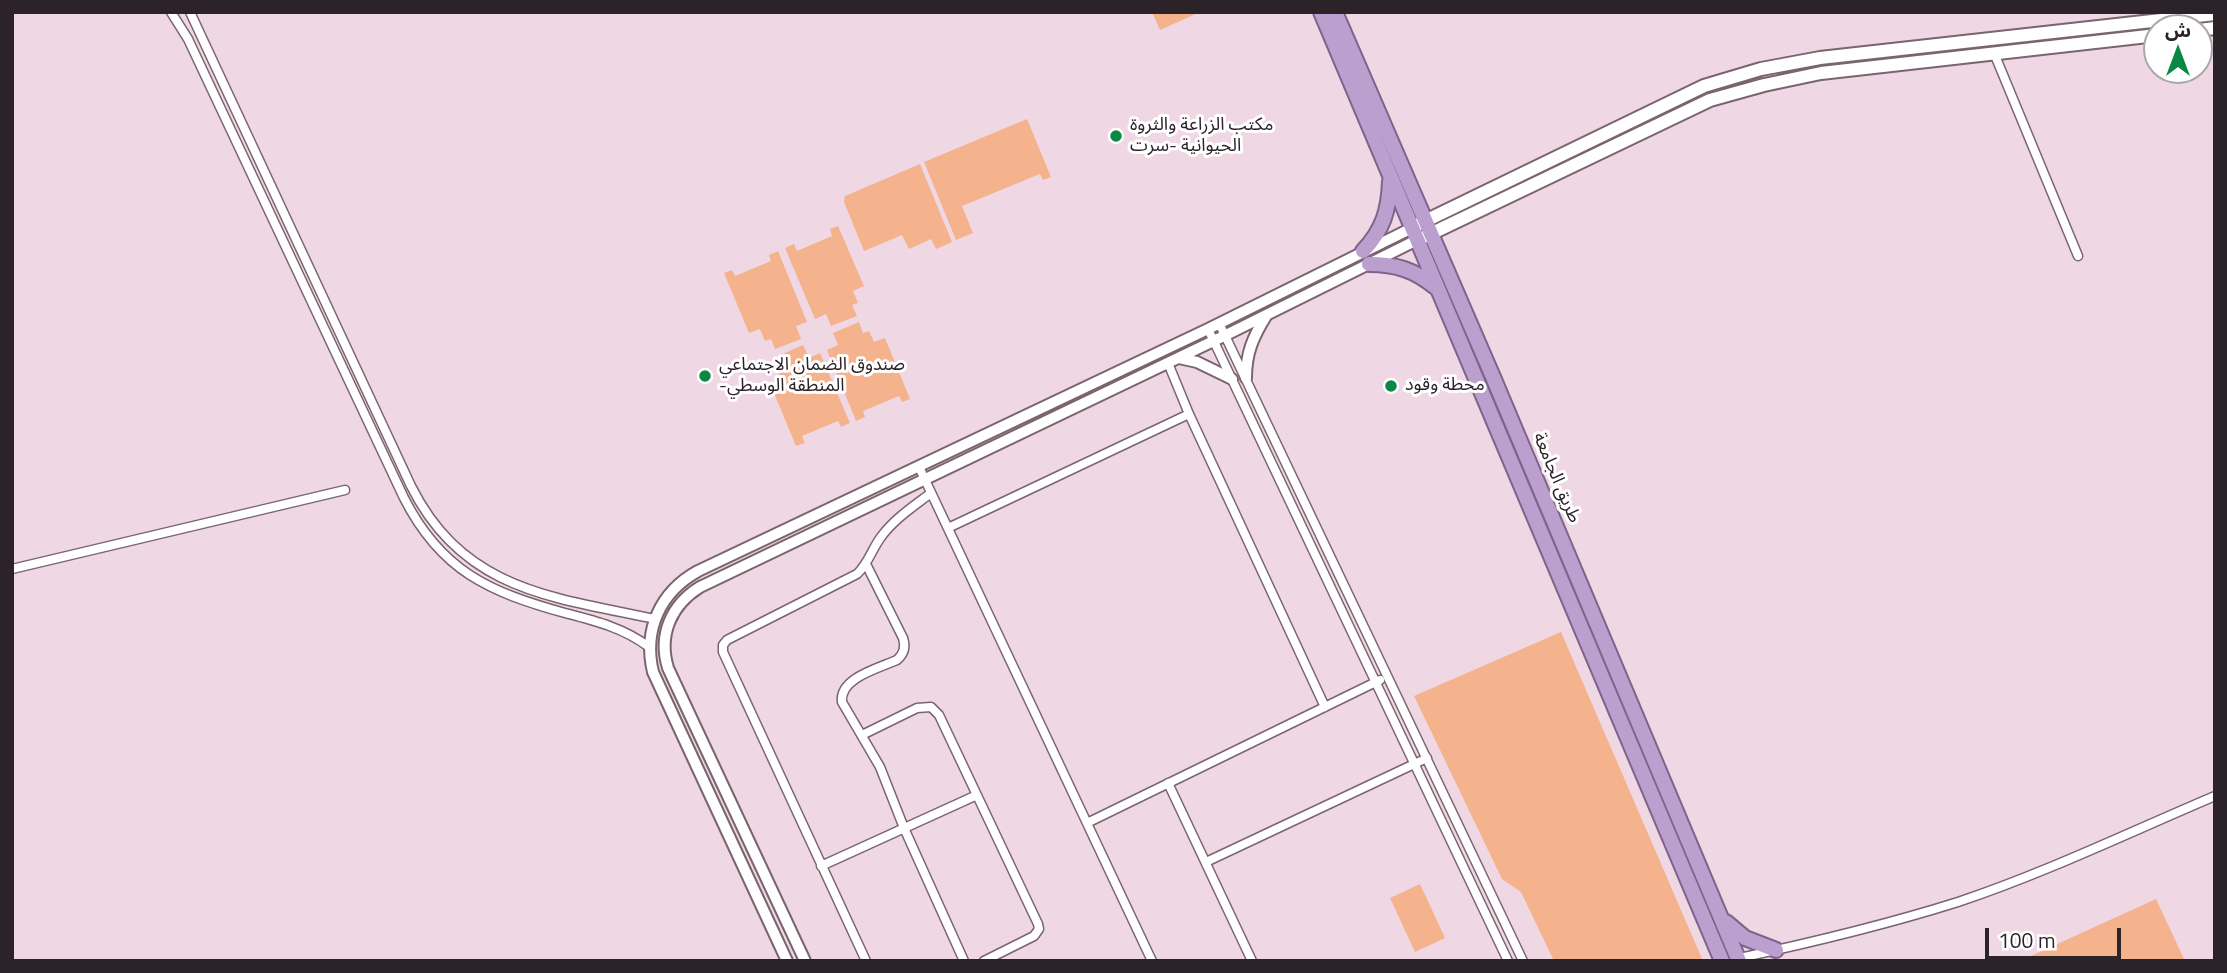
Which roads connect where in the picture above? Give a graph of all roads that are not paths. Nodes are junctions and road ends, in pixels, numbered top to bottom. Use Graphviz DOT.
graph roads {
  1 [pos="171,12"];
  2 [pos="190,12"];
  3 [pos="1321,12"];
  4 [pos="1335,12"];
  5 [pos="2215,14"];
  6 [pos="2143,37"];
  7 [pos="1994,54"];
  8 [pos="1390,176"];
  9 [pos="1429,227"];
  10 [pos="1415,234"];
  11 [pos="2078,256"];
  12 [pos="1366,258"];
  13 [pos="1438,288"];
  14 [pos="1266,315"];
  15 [pos="1219,323"];
  16 [pos="1208,328"];
  17 [pos="1226,335"];
  18 [pos="1214,341"];
  19 [pos="1174,360"];
  20 [pos="1493,377"];
  21 [pos="1246,378"];
  22 [pos="1232,379"];
  23 [pos="1478,384"];
  24 [pos="1189,414"];
  25 [pos="919,467"];
  26 [pos="925,479"];
  27 [pos="345,490"];
  28 [pos="931,493"];
  29 [pos="948,528"];
  30 [pos="866,564"];
  31 [pos="12,569"];
  32 [pos="668,594"];
  33 [pos="679,604"];
  34 [pos="654,619"];
  35 [pos="1604,642"];
  36 [pos="649,647"];
  37 [pos="664,647"];
  38 [pos="1590,649"];
  39 [pos="1388,677"];
  40 [pos="1376,682"];
  41 [pos="1325,707"];
  42 [pos="862,735"];
  43 [pos="1427,758"];
  44 [pos="1415,764"];
  45 [pos="1168,783"];
  46 [pos="977,795"];
  47 [pos="2215,796"];
  48 [pos="1087,822"];
  49 [pos="904,828"];
  50 [pos="1206,862"];
  51 [pos="821,866"];
  52 [pos="1721,917"];
  53 [pos="1778,952"];
  54 [pos="1735,960"];
  55 [pos="787,961"];
  56 [pos="805,961"];
  57 [pos="866,961"];
  58 [pos="964,961"];
  59 [pos="984,961"];
  60 [pos="1152,961"];
  61 [pos="1252,961"];
  62 [pos="1508,961"];
  63 [pos="1523,961"];
  1 -- 36 [label="street"];
  2 -- 34 [label="street"];
  3 -- 8 [label="highway, طريق الجامعة"];
  4 -- 9 [label="highway, طريق الجامعة"];
  5 -- 9 [label="main road"];
  6 -- 7 [label="main road"];
  7 -- 9 [label="main road"];
  7 -- 11 [label="street"];
  8 -- 10 [label="highway, طريق الجامعة"];
  8 -- 12 [label="highway"];
  9 -- 10 [label="main road"];
  9 -- 20 [label="highway, طريق الجامعة"];
  10 -- 12 [label="street"];
  10 -- 13 [label="highway, طريق الجامعة"];
  12 -- 13 [label="highway"];
  12 -- 14 [label="street"];
  12 -- 15 [label="street"];
  13 -- 23 [label="highway, طريق الجامعة"];
  14 -- 17 [label="street"];
  14 -- 21 [label="street"];
  15 -- 16 [label="street"];
  15 -- 17 [label="street"];
  16 -- 18 [label="street"];
  16 -- 25 [label="street"];
  17 -- 18 [label="street"];
  17 -- 21 [label="street"];
  18 -- 19 [label="street"];
  18 -- 22 [label="street"];
  19 -- 22 [label="street"];
  19 -- 24 [label="street"];
  19 -- 26 [label="street"];
  20 -- 23 [label="highway"];
  20 -- 35 [label="highway, طريق الجامعة"];
  21 -- 39 [label="street"];
  22 -- 40 [label="street"];
  23 -- 38 [label="highway, طريق الجامعة"];
  24 -- 29 [label="street"];
  24 -- 41 [label="street"];
  25 -- 26 [label="street"];
  25 -- 32 [label="street"];
  26 -- 28 [label="street"];
  26 -- 33 [label="street"];
  27 -- 31 [label="street"];
  28 -- 29 [label="street"];
  28 -- 30 [label="street"];
  29 -- 48 [label="street"];
  30 -- 42 [label="street"];
  30 -- 51 [label="street"];
  32 -- 33 [label="street"];
  32 -- 34 [label="street"];
  33 -- 37 [label="street"];
  34 -- 36 [label="street"];
  35 -- 38 [label="highway"];
  35 -- 52 [label="highway, طريق الجامعة"];
  36 -- 37 [label="street"];
  36 -- 55 [label="street"];
  37 -- 56 [label="street"];
  38 -- 54 [label="highway, طريق الجامعة"];
  39 -- 40 [label="street"];
  39 -- 43 [label="street"];
  40 -- 41 [label="street"];
  40 -- 44 [label="street"];
  41 -- 45 [label="street"];
  42 -- 46 [label="street"];
  42 -- 49 [label="street"];
  43 -- 44 [label="street"];
  43 -- 63 [label="street"];
  44 -- 50 [label="street"];
  44 -- 62 [label="street"];
  45 -- 48 [label="street"];
  45 -- 50 [label="street"];
  46 -- 49 [label="street"];
  46 -- 59 [label="street"];
  47 -- 53 [label="street"];
  48 -- 60 [label="street"];
  49 -- 51 [label="street"];
  49 -- 58 [label="street"];
  50 -- 61 [label="street"];
  51 -- 57 [label="street"];
  52 -- 53 [label="highway"];
  52 -- 54 [label="highway, طريق الجامعة"];
  53 -- 54 [label="street"];
  53 -- 54 [label="street"];
}
